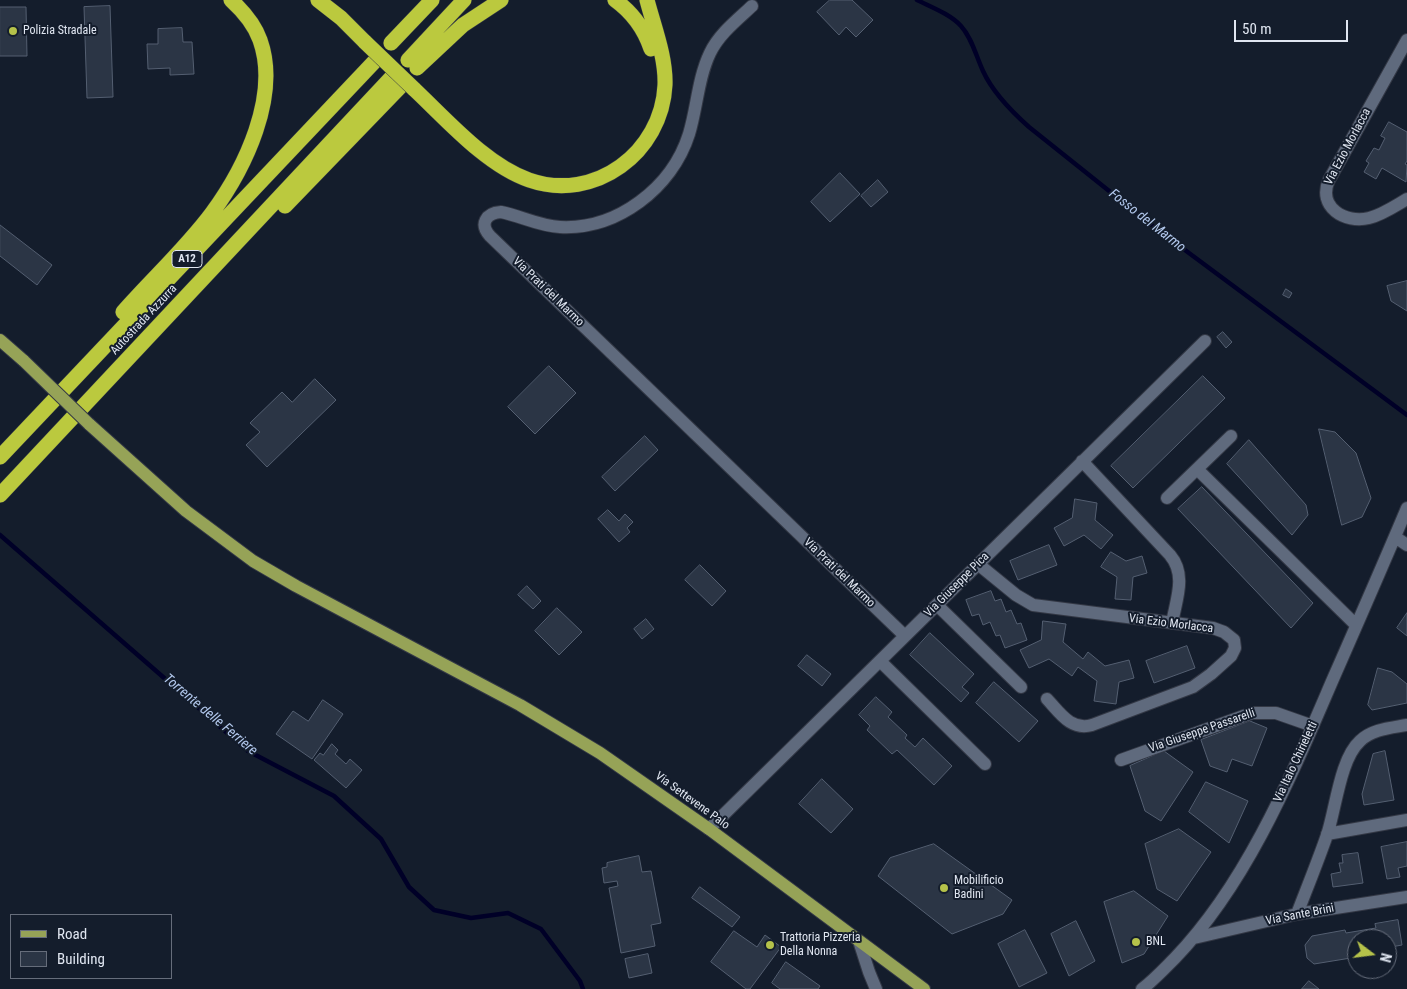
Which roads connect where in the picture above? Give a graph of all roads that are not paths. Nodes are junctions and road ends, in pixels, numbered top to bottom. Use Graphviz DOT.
graph roads {
  1 [pos="231,0"];
  2 [pos="318,0"];
  3 [pos="331,0"];
  4 [pos="432,0"];
  5 [pos="464,0"];
  6 [pos="501,0"];
  7 [pos="615,0"];
  8 [pos="647,0"];
  9 [pos="752,6"];
  10 [pos="369,39"];
  11 [pos="1407,40"];
  12 [pos="391,44"];
  13 [pos="374,62"];
  14 [pos="402,84"];
  15 [pos="1407,199"];
  16 [pos="0,340"];
  17 [pos="1205,340"];
  18 [pos="81,370"];
  19 [pos="1231,436"];
  20 [pos="0,457"];
  21 [pos="1082,461"];
  22 [pos="1197,469"];
  23 [pos="0,495"];
  24 [pos="1167,498"];
  25 [pos="1407,508"];
  26 [pos="1395,536"];
  27 [pos="1407,545"];
  28 [pos="978,564"];
  29 [pos="937,605"];
  30 [pos="1172,623"];
  31 [pos="1356,625"];
  32 [pos="905,636"];
  33 [pos="880,661"];
  34 [pos="1021,687"];
  35 [pos="1047,699"];
  36 [pos="1407,725"];
  37 [pos="1313,726"];
  38 [pos="1121,760"];
  39 [pos="985,764"];
  40 [pos="1407,820"];
  41 [pos="709,829"];
  42 [pos="1327,834"];
  43 [pos="1407,897"];
  44 [pos="1296,914"];
  45 [pos="1194,938"];
  46 [pos="860,941"];
  47 [pos="876,989"];
  48 [pos="924,989"];
  49 [pos="1142,989"];
  1 -- 18 [label="highway"];
  2 -- 10 [label="highway"];
  3 -- 10 [label="highway"];
  4 -- 12 [label="highway"];
  5 -- 6 [label="highway"];
  7 -- 10 [label="highway"];
  8 -- 14 [label="highway"];
  9 -- 32 [label="street, Via Prati del Marmo"];
  10 -- 14 [label="highway, bridge"];
  11 -- 15 [label="street, Via Ezio Morlacca"];
  13 -- 18 [label="highway, Autostrada Azzurra / A12"];
  14 -- 23 [label="highway, Autostrada Azzurra"];
  16 -- 41 [label="main road, Via Settevene Palo, bridge"];
  17 -- 21 [label="street, Via Giuseppe Pica"];
  18 -- 20 [label="highway, Autostrada Azzurra / A12"];
  19 -- 22 [label="street"];
  21 -- 28 [label="street, Via Giuseppe Pica"];
  21 -- 30 [label="street"];
  22 -- 24 [label="street"];
  22 -- 31 [label="street"];
  25 -- 26 [label="street, Via Italo Chirieletti"];
  26 -- 27 [label="street"];
  26 -- 31 [label="street, Via Italo Chirieletti"];
  28 -- 29 [label="street, Via Giuseppe Pica"];
  28 -- 30 [label="street, Via Ezio Morlacca"];
  29 -- 32 [label="street, Via Giuseppe Pica"];
  29 -- 34 [label="street"];
  30 -- 35 [label="street, Via Ezio Morlacca"];
  31 -- 37 [label="street, Via Italo Chirieletti"];
  32 -- 33 [label="street, Via Giuseppe Pica"];
  33 -- 39 [label="street"];
  33 -- 41 [label="street, Via Giuseppe Pica"];
  36 -- 42 [label="street"];
  37 -- 38 [label="street, Via Giuseppe Passarelli"];
  37 -- 45 [label="street, Via Italo Chirieletti"];
  40 -- 42 [label="street"];
  41 -- 46 [label="main road, Via Settevene Palo"];
  42 -- 44 [label="street"];
  43 -- 44 [label="street, Via Sante Brini"];
  44 -- 45 [label="street, Via Sante Brini"];
  45 -- 49 [label="street, Via Italo Chirieletti"];
  46 -- 47 [label="street"];
  46 -- 48 [label="main road, Via Settevene Palo"];
}
